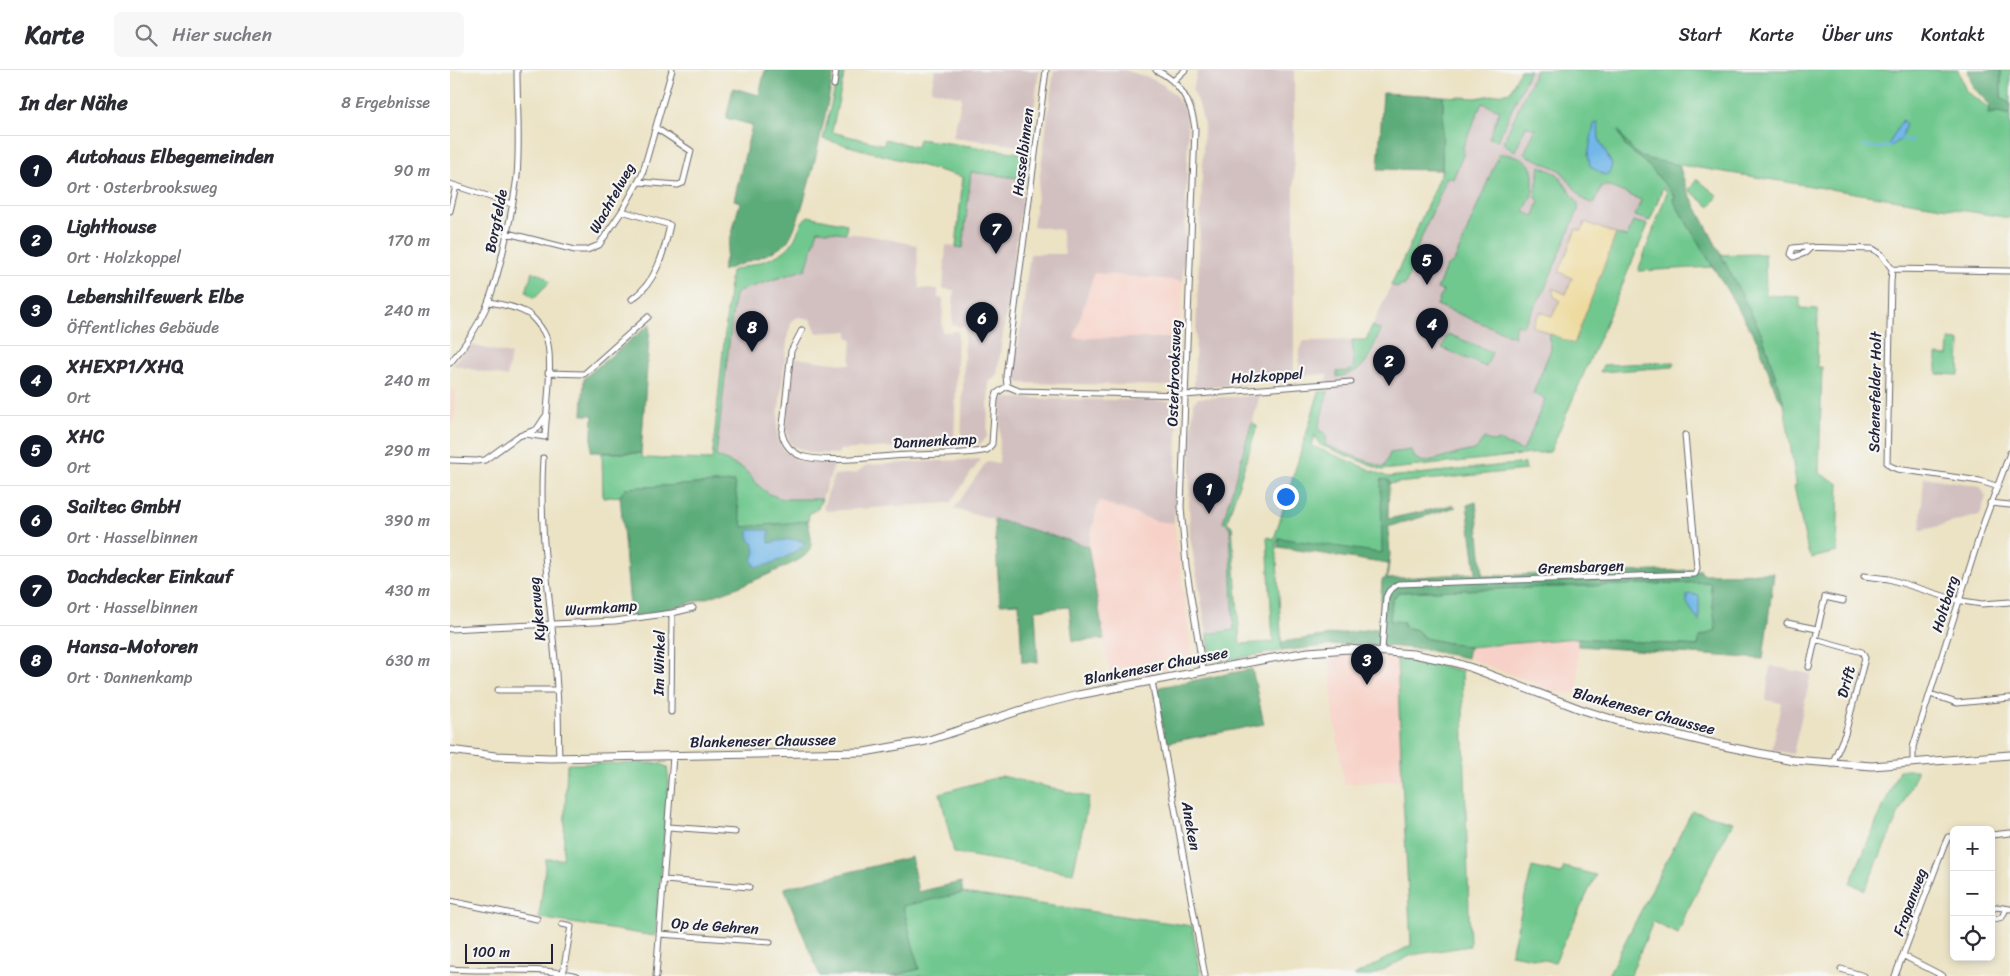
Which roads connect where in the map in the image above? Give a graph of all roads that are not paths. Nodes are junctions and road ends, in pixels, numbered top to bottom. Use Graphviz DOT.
graph roads {
  1 [pos="517,70"];
  2 [pos="672,70"];
  3 [pos="836,70"];
  4 [pos="1046,70"];
  5 [pos="1156,70"];
  6 [pos="1185,70"];
  7 [pos="1173,81"];
  8 [pos="834,84"];
  9 [pos="656,128"];
  10 [pos="639,182"];
  11 [pos="450,184"];
  12 [pos="456,186"];
  13 [pos="512,204"];
  14 [pos="450,211"];
  15 [pos="622,211"];
  16 [pos="507,233"];
  17 [pos="1811,247"];
  18 [pos="1892,269"];
  19 [pos="2010,270"];
  20 [pos="632,299"];
  21 [pos="490,302"];
  22 [pos="648,317"];
  23 [pos="802,330"];
  24 [pos="450,363"];
  25 [pos="548,373"];
  26 [pos="1350,382"];
  27 [pos="1007,386"];
  28 [pos="1186,395"];
  29 [pos="546,417"];
  30 [pos="525,434"];
  31 [pos="1685,435"];
  32 [pos="2010,453"];
  33 [pos="543,458"];
  34 [pos="450,460"];
  35 [pos="1996,486"];
  36 [pos="1990,503"];
  37 [pos="2010,505"];
  38 [pos="1864,576"];
  39 [pos="1960,600"];
  40 [pos="1843,601"];
  41 [pos="2010,602"];
  42 [pos="693,608"];
  43 [pos="672,613"];
  44 [pos="1787,623"];
  45 [pos="550,624"];
  46 [pos="450,629"];
  47 [pos="1817,629"];
  48 [pos="1815,639"];
  49 [pos="1382,650"];
  50 [pos="1809,667"];
  51 [pos="1203,670"];
  52 [pos="1152,680"];
  53 [pos="498,690"];
  54 [pos="558,690"];
  55 [pos="1930,694"];
  56 [pos="2010,698"];
  57 [pos="671,712"];
  58 [pos="450,750"];
  59 [pos="2010,755"];
  60 [pos="673,756"];
  61 [pos="559,758"];
  62 [pos="1913,763"];
  63 [pos="1832,764"];
  64 [pos="669,827"];
  65 [pos="735,832"];
  66 [pos="2010,833"];
  67 [pos="1995,834"];
  68 [pos="1950,840"];
  69 [pos="664,880"];
  70 [pos="749,887"];
  71 [pos="450,901"];
  72 [pos="1995,908"];
  73 [pos="2008,909"];
  74 [pos="537,919"];
  75 [pos="1995,919"];
  76 [pos="562,924"];
  77 [pos="659,934"];
  78 [pos="770,942"];
  79 [pos="1904,956"];
  80 [pos="450,969"];
  81 [pos="1841,969"];
  82 [pos="563,973"];
  83 [pos="577,976"];
  84 [pos="656,976"];
  85 [pos="1205,976"];
  86 [pos="1864,976"];
  87 [pos="1895,976"];
  88 [pos="1943,976"];
  1 -- 13 [label="street, Borgfelde"];
  2 -- 9 [label="street, Wachtelweg"];
  3 -- 8 [label="street"];
  4 -- 27 [label="street, Hasselbinnen"];
  5 -- 7 [label="street, Osterbrooksweg"];
  6 -- 7 [label="street"];
  7 -- 28 [label="street, Osterbrooksweg"];
  9 -- 10 [label="street, Wachtelweg"];
  9 -- 10 [label="street"];
  10 -- 15 [label="street, Wachtelweg"];
  11 -- 12 [label="street"];
  12 -- 13 [label="street"];
  12 -- 14 [label="street"];
  13 -- 16 [label="street, Borgfelde"];
  15 -- 16 [label="street, Wachtelweg"];
  15 -- 20 [label="street"];
  16 -- 21 [label="street, Borgfelde"];
  17 -- 18 [label="street"];
  18 -- 19 [label="street"];
  18 -- 35 [label="street, Schenefelder Holt"];
  21 -- 24 [label="street, Borgfelde"];
  21 -- 25 [label="street"];
  22 -- 25 [label="street"];
  23 -- 27 [label="street, Dannenkamp"];
  25 -- 29 [label="street"];
  26 -- 28 [label="street, Holzkoppel"];
  27 -- 28 [label="street"];
  28 -- 51 [label="street, Osterbrooksweg"];
  29 -- 30 [label="street"];
  29 -- 30 [label="street"];
  30 -- 34 [label="street"];
  31 -- 49 [label="street, Gremsbargen"];
  32 -- 35 [label="street, Holtbarg"];
  33 -- 45 [label="street, Kykerweg"];
  35 -- 36 [label="street, Holtbarg"];
  36 -- 37 [label="street"];
  36 -- 39 [label="street, Holtbarg"];
  38 -- 39 [label="street"];
  39 -- 41 [label="street"];
  39 -- 55 [label="street, Holtbarg"];
  40 -- 47 [label="street"];
  42 -- 43 [label="street, Wurmkamp"];
  43 -- 45 [label="street, Wurmkamp"];
  43 -- 57 [label="street, Im Winkel"];
  44 -- 47 [label="street"];
  45 -- 46 [label="street, Wurmkamp"];
  45 -- 54 [label="street, Kykerweg"];
  47 -- 48 [label="street"];
  48 -- 50 [label="street"];
  48 -- 63 [label="street, Drift"];
  49 -- 51 [label="main road, Blankeneser Chaussee"];
  49 -- 63 [label="main road, Blankeneser Chaussee"];
  51 -- 52 [label="main road, Blankeneser Chaussee"];
  52 -- 60 [label="main road, Blankeneser Chaussee"];
  52 -- 85 [label="street, Aneken"];
  53 -- 54 [label="street"];
  54 -- 61 [label="street, Kykerweg"];
  55 -- 56 [label="street"];
  55 -- 62 [label="street, Holtbarg"];
  58 -- 61 [label="main road, Blankeneser Chaussee"];
  59 -- 62 [label="main road, Blankeneser Chaussee"];
  60 -- 61 [label="main road, Blankeneser Chaussee"];
  60 -- 64 [label="street, Op de Gehren"];
  62 -- 63 [label="main road, Blankeneser Chaussee"];
  64 -- 65 [label="street"];
  64 -- 69 [label="street, Op de Gehren"];
  66 -- 67 [label="street"];
  68 -- 79 [label="street, Frapanweg"];
  69 -- 70 [label="street"];
  69 -- 77 [label="street, Op de Gehren"];
  71 -- 74 [label="street"];
  72 -- 73 [label="street"];
  73 -- 75 [label="street"];
  76 -- 82 [label="street"];
  77 -- 78 [label="street, Op de Gehren"];
  77 -- 84 [label="street, Op de Gehren"];
  79 -- 87 [label="street, Frapanweg"];
  79 -- 88 [label="street"];
  80 -- 82 [label="street"];
  81 -- 86 [label="street"];
  82 -- 83 [label="street"];
}
